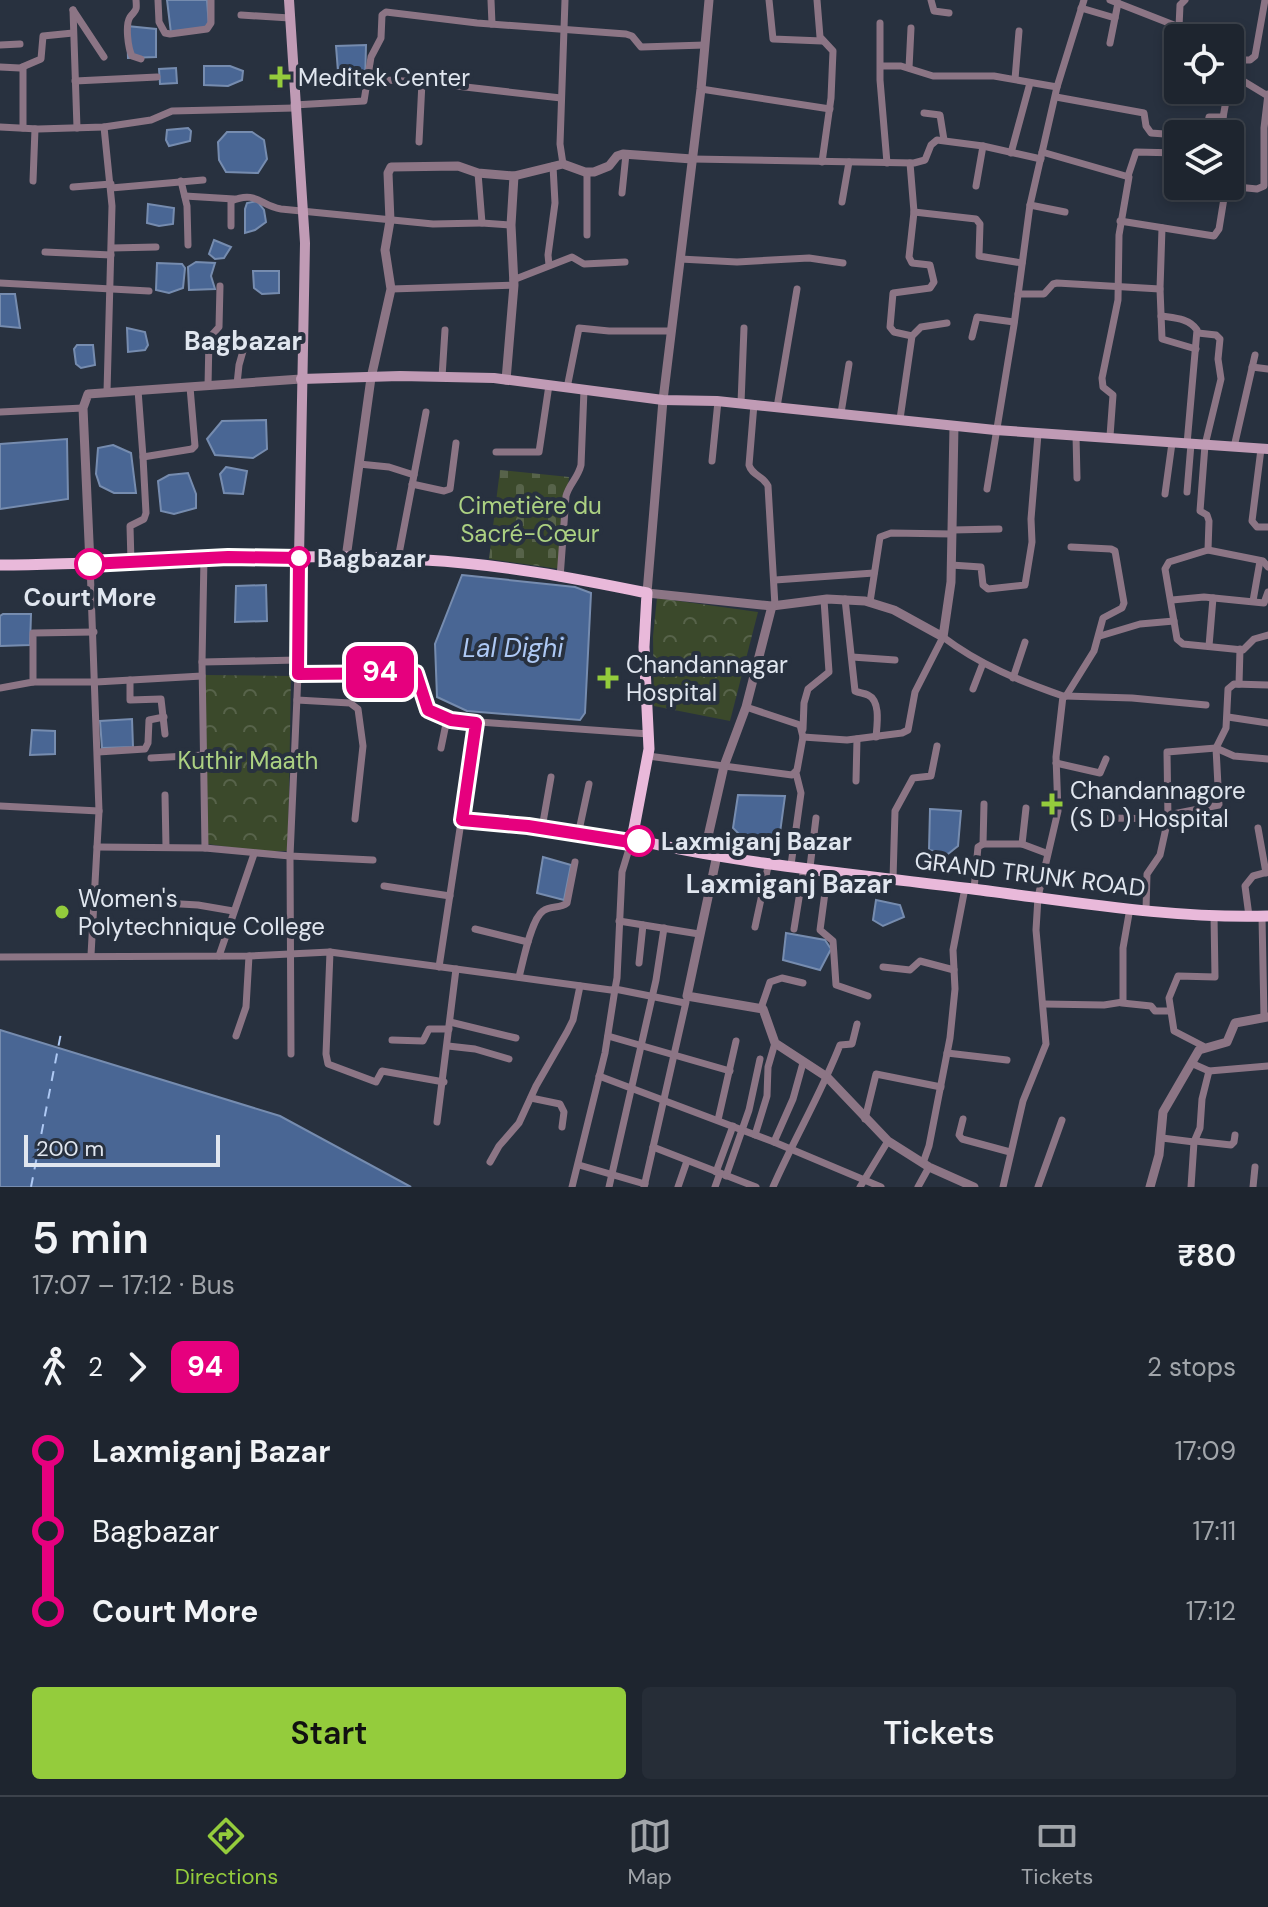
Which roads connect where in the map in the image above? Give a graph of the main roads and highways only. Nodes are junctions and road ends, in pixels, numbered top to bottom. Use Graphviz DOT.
graph roads {
  1 [pos="289,0"];
  2 [pos="301,379"];
  3 [pos="1264,449"];
  4 [pos="299,558"];
  5 [pos="0,565"];
  6 [pos="1260,916"];
  1 -- 2 [label="main road"];
  2 -- 3 [label="main road"];
  2 -- 4 [label="main road"];
  4 -- 5 [label="main road"];
  4 -- 6 [label="main road, GRAND TRUNK ROAD"];
}
